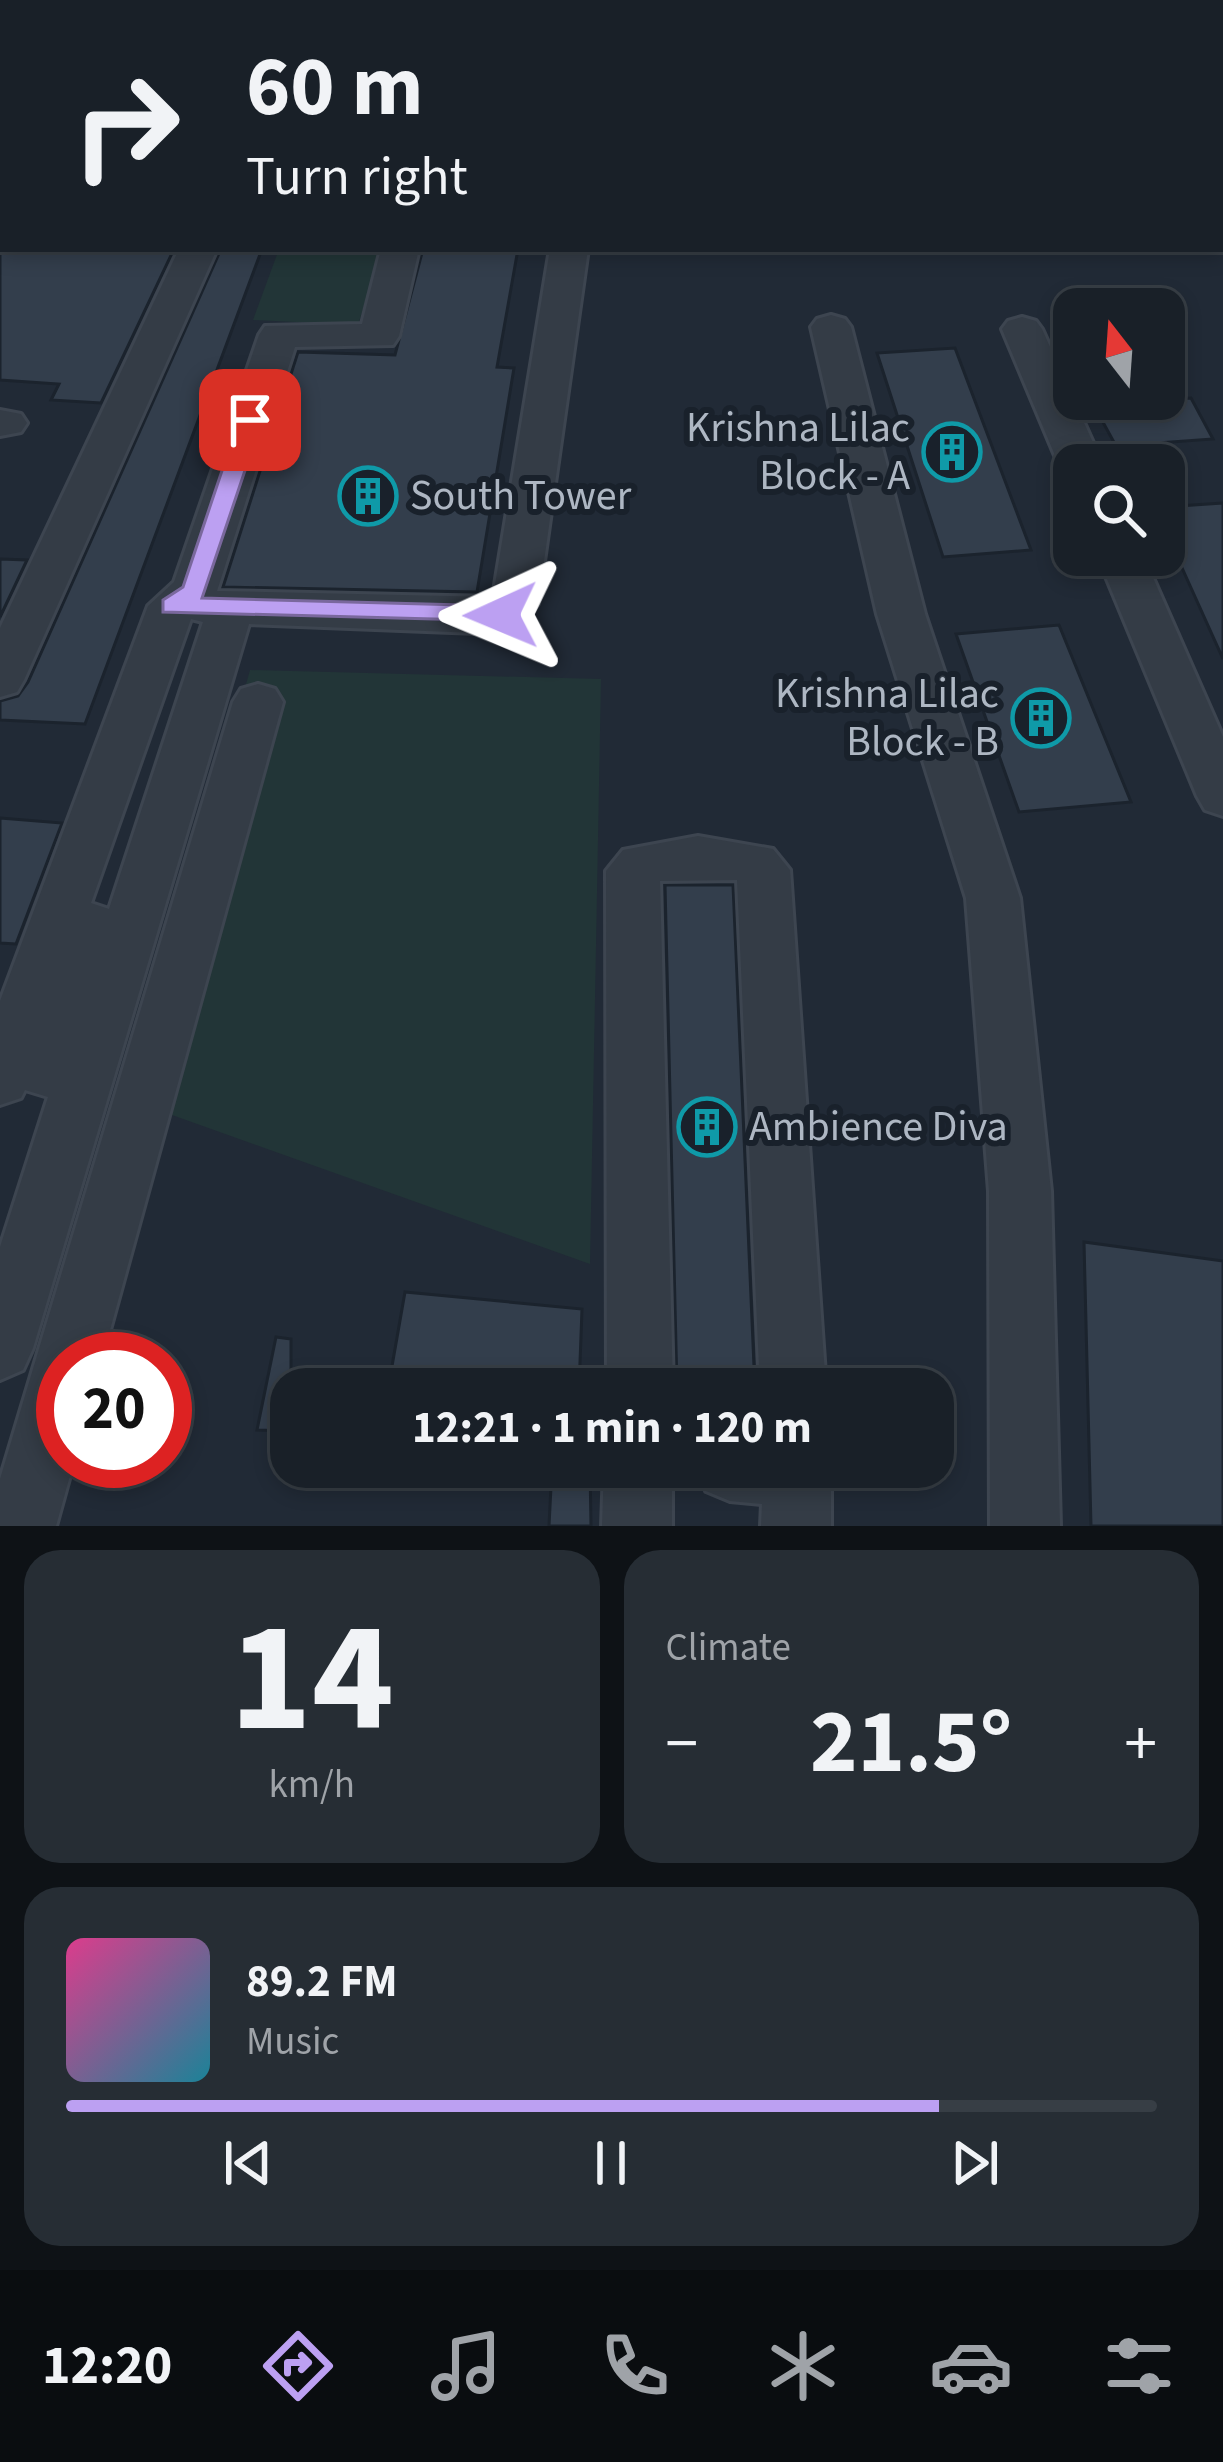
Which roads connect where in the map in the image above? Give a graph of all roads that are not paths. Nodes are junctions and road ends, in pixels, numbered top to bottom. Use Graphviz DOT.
graph roads {
  1 [pos="197,252"];
  2 [pos="399,252"];
  3 [pos="569,252"];
  4 [pos="831,327"];
  5 [pos="1022,328"];
  6 [pos="567,430"];
  7 [pos="1072,444"];
  8 [pos="1131,576"];
  9 [pos="228,615"];
  10 [pos="172,630"];
  11 [pos="0,680"];
  12 [pos="258,702"];
  13 [pos="1211,735"];
  14 [pos="1223,796"];
  15 [pos="161,830"];
  16 [pos="109,868"];
  17 [pos="88,1075"];
  18 [pos="0,1080"];
  19 [pos="78,1332"];
  20 [pos="0,1348"];
  21 [pos="640,1368"];
  22 [pos="792,1368"];
  23 [pos="36,1477"];
  24 [pos="638,1488"];
  25 [pos="22,1526"];
  26 [pos="637,1526"];
  27 [pos="1025,1526"];
  1 -- 11 [label="street"];
  2 -- 10 [label="street"];
  3 -- 9 [label="street"];
  4 -- 27 [label="street"];
  5 -- 7 [label="street"];
  6 -- 9 [label="street"];
  8 -- 13 [label="street"];
  9 -- 10 [label="street"];
  9 -- 15 [label="street"];
  10 -- 15 [label="street"];
  10 -- 18 [label="street"];
  12 -- 19 [label="street"];
  13 -- 14 [label="street"];
  15 -- 17 [label="street"];
  16 -- 17 [label="street"];
  17 -- 20 [label="street"];
  21 -- 22 [label="street"];
  23 -- 25 [label="street"];
  24 -- 26 [label="street"];
}
